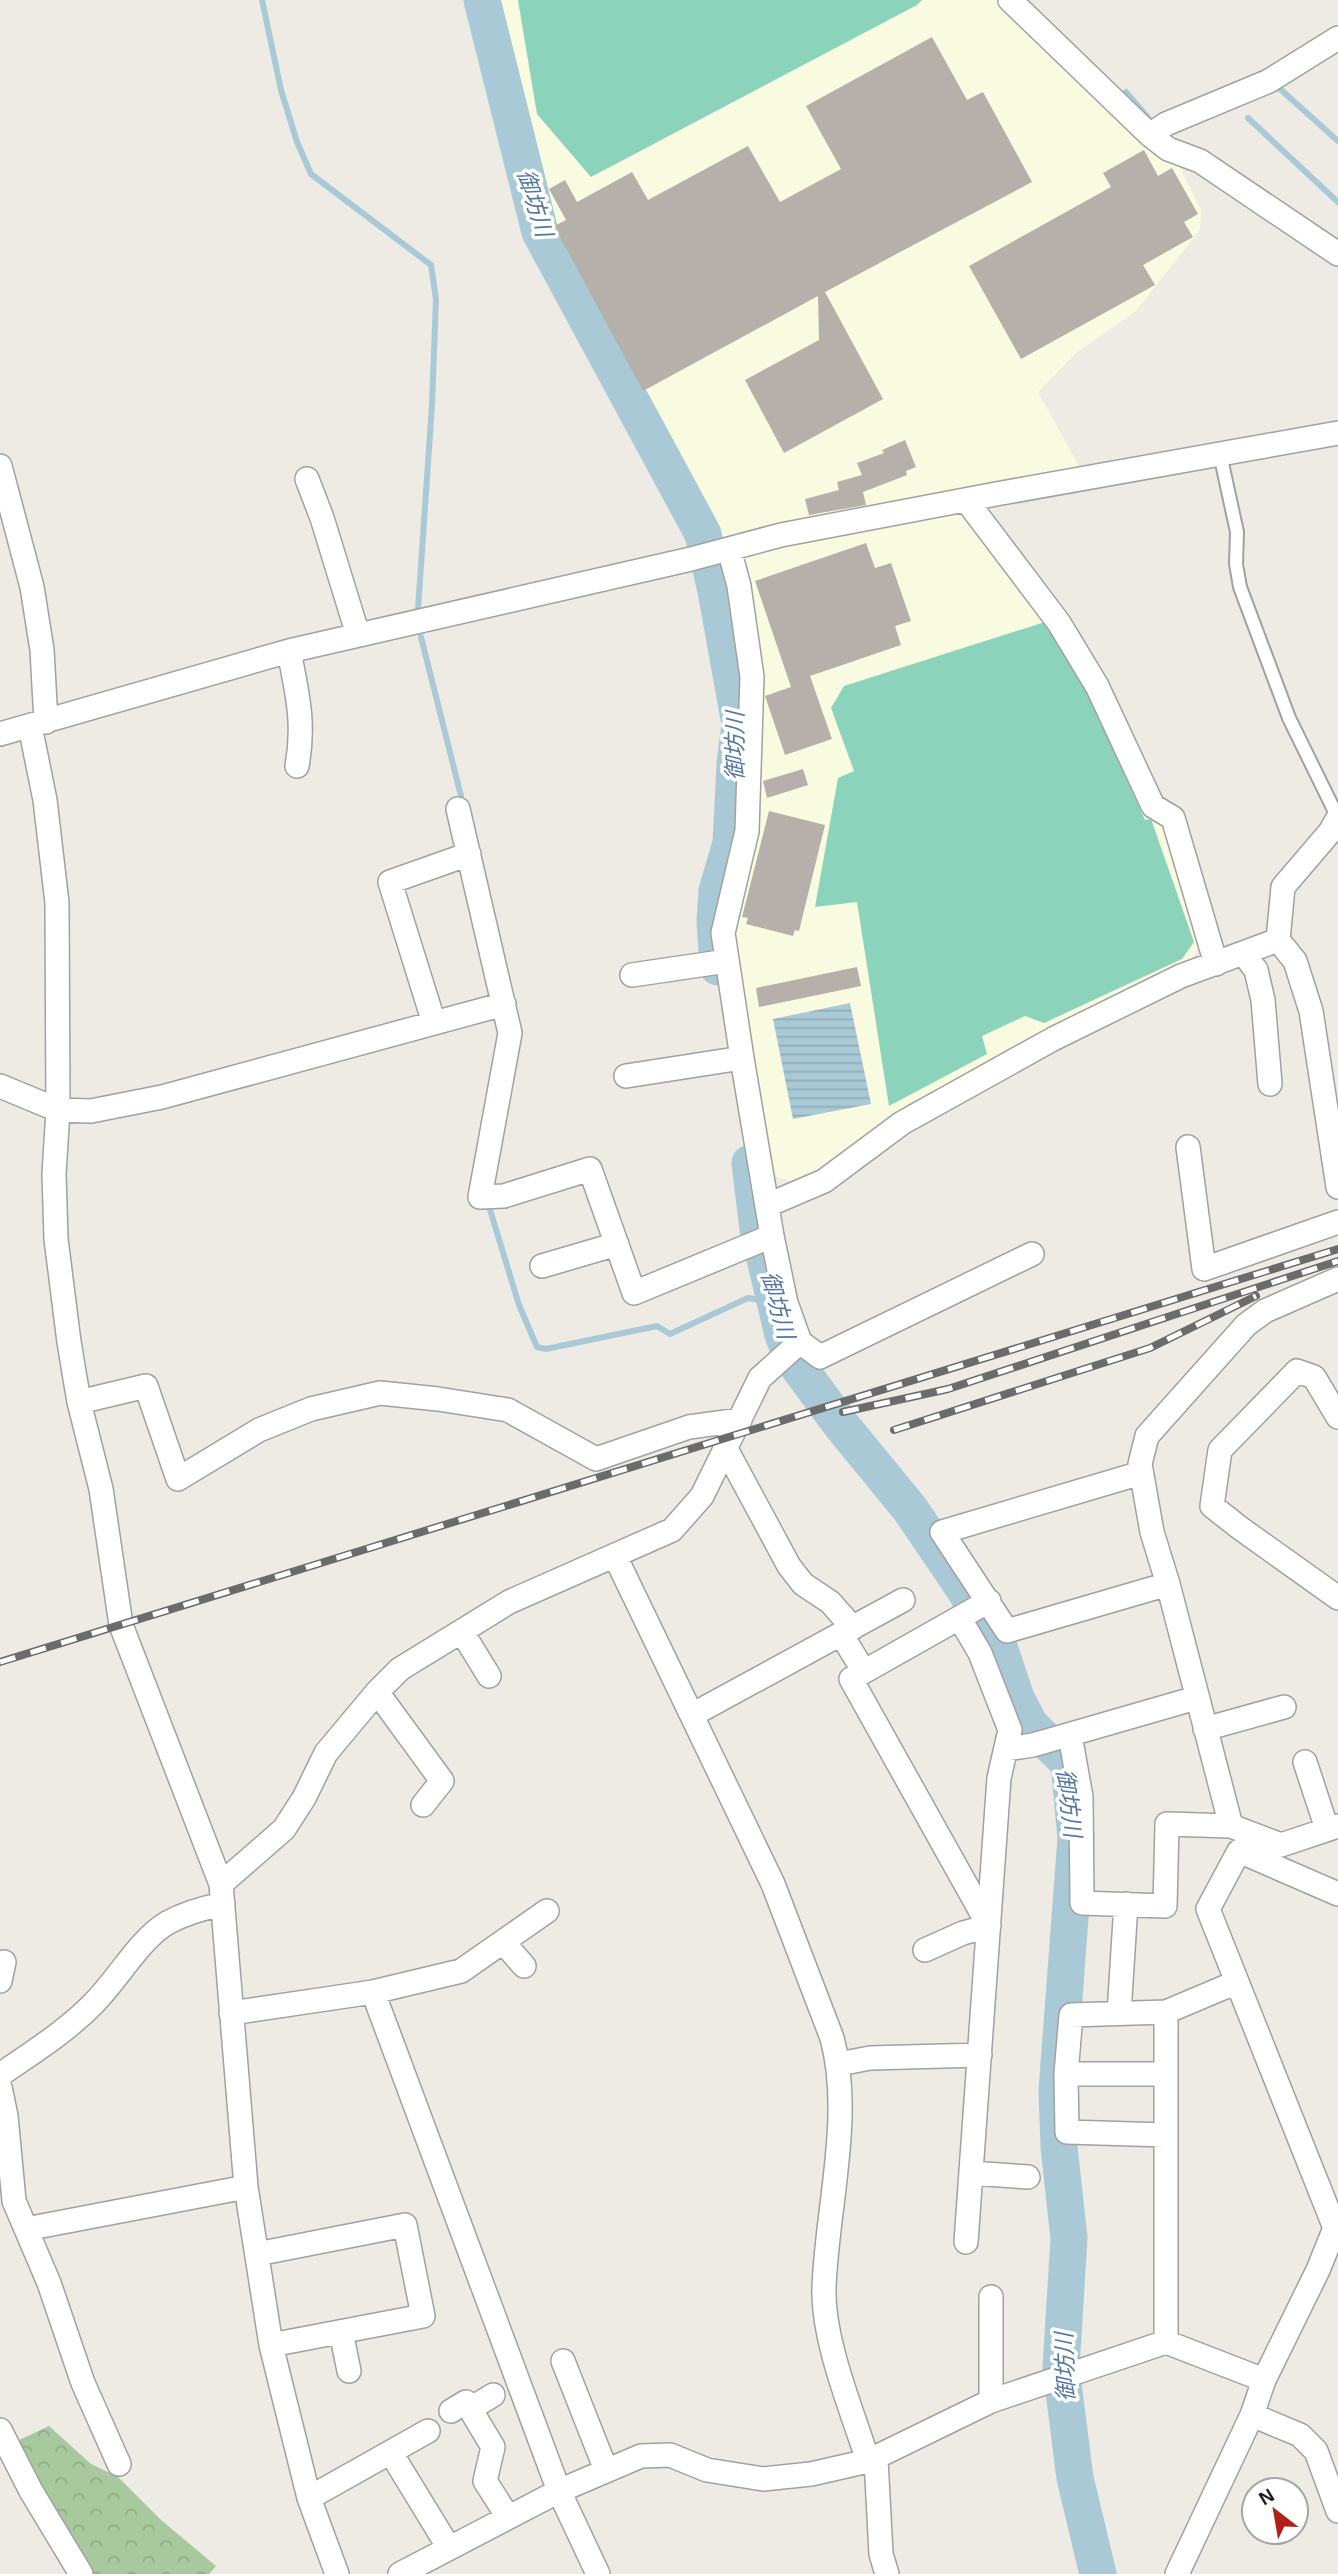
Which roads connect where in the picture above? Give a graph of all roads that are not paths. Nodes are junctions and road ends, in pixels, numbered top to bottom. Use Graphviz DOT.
graph roads {
  1 [pos="1010,0"];
  2 [pos="1338,38"];
  3 [pos="1150,135"];
  4 [pos="1338,254"];
  5 [pos="1338,433"];
  6 [pos="1220,454"];
  7 [pos="0,466"];
  8 [pos="307,480"];
  9 [pos="966,500"];
  10 [pos="9,535"];
  11 [pos="727,549"];
  12 [pos="358,635"];
  13 [pos="289,651"];
  14 [pos="38,724"];
  15 [pos="0,734"];
  16 [pos="297,766"];
  17 [pos="458,809"];
  18 [pos="1338,818"];
  19 [pos="469,854"];
  20 [pos="1278,940"];
  21 [pos="1243,953"];
  22 [pos="718,962"];
  23 [pos="1216,964"];
  24 [pos="632,975"];
  25 [pos="504,1004"];
  26 [pos="434,1023"];
  27 [pos="735,1059"];
  28 [pos="626,1076"];
  29 [pos="1270,1084"];
  30 [pos="0,1086"];
  31 [pos="58,1111"];
  32 [pos="1188,1147"];
  33 [pos="1338,1187"];
  34 [pos="768,1205"];
  35 [pos="1338,1222"];
  36 [pos="763,1239"];
  37 [pos="617,1244"];
  38 [pos="1032,1254"];
  39 [pos="542,1266"];
  40 [pos="1338,1279"];
  41 [pos="795,1347"];
  42 [pos="79,1402"];
  43 [pos="1338,1417"];
  44 [pos="740,1420"];
  45 [pos="726,1449"];
  46 [pos="1141,1473"];
  47 [pos="615,1556"];
  48 [pos="1168,1584"];
  49 [pos="1338,1598"];
  50 [pos="903,1600"];
  51 [pos="989,1601"];
  52 [pos="964,1617"];
  53 [pos="847,1631"];
  54 [pos="462,1632"];
  55 [pos="863,1671"];
  56 [pos="489,1676"];
  57 [pos="376,1692"];
  58 [pos="1196,1698"];
  59 [pos="1284,1707"];
  60 [pos="692,1715"];
  61 [pos="1205,1729"];
  62 [pos="1066,1736"];
  63 [pos="1006,1749"];
  64 [pos="1305,1762"];
  65 [pos="423,1805"];
  66 [pos="1231,1826"];
  67 [pos="1332,1828"];
  68 [pos="222,1894"];
  69 [pos="1338,1894"];
  70 [pos="1126,1904"];
  71 [pos="547,1910"];
  72 [pos="989,1926"];
  73 [pos="503,1942"];
  74 [pos="925,1950"];
  75 [pos="524,1966"];
  76 [pos="1237,1982"];
  77 [pos="373,1992"];
  78 [pos="1166,2012"];
  79 [pos="231,2013"];
  80 [pos="1119,2013"];
  81 [pos="980,2056"];
  82 [pos="839,2064"];
  83 [pos="1066,2074"];
  84 [pos="1166,2074"];
  85 [pos="0,2075"];
  86 [pos="0,2087"];
  87 [pos="1166,2135"];
  88 [pos="971,2173"];
  89 [pos="1028,2177"];
  90 [pos="246,2187"];
  91 [pos="26,2229"];
  92 [pos="966,2242"];
  93 [pos="257,2254"];
  94 [pos="1328,2274"];
  95 [pos="991,2297"];
  96 [pos="341,2332"];
  97 [pos="1166,2342"];
  98 [pos="271,2345"];
  99 [pos="563,2361"];
  100 [pos="349,2371"];
  101 [pos="1264,2380"];
  102 [pos="492,2395"];
  103 [pos="991,2401"];
  104 [pos="1252,2415"];
  105 [pos="0,2430"];
  106 [pos="428,2431"];
  107 [pos="391,2453"];
  108 [pos="872,2460"];
  109 [pos="119,2464"];
  110 [pos="606,2470"];
  111 [pos="559,2491"];
  112 [pos="309,2498"];
  113 [pos="1338,2511"];
  114 [pos="508,2517"];
  115 [pos="449,2549"];
  116 [pos="80,2574"];
  117 [pos="337,2574"];
  118 [pos="400,2574"];
  119 [pos="598,2574"];
  120 [pos="887,2574"];
  121 [pos="1177,2574"];
  1 -- 3 [label="street"];
  2 -- 3 [label="street"];
  3 -- 4 [label="street"];
  5 -- 6 [label="street"];
  6 -- 9 [label="street"];
  6 -- 18 [label="lane"];
  7 -- 10 [label="street"];
  8 -- 12 [label="street"];
  9 -- 11 [label="street"];
  9 -- 23 [label="street"];
  10 -- 14 [label="street"];
  11 -- 12 [label="street"];
  11 -- 22 [label="street"];
  12 -- 13 [label="street"];
  13 -- 14 [label="street"];
  13 -- 16 [label="street"];
  14 -- 15 [label="street"];
  14 -- 31 [label="street"];
  17 -- 19 [label="street"];
  18 -- 20 [label="street"];
  19 -- 25 [label="street"];
  19 -- 26 [label="street"];
  20 -- 21 [label="street"];
  20 -- 33 [label="street"];
  21 -- 23 [label="street"];
  21 -- 29 [label="street"];
  22 -- 24 [label="street"];
  22 -- 27 [label="street"];
  23 -- 34 [label="street"];
  25 -- 26 [label="street"];
  25 -- 37 [label="street"];
  26 -- 31 [label="street"];
  27 -- 28 [label="street"];
  27 -- 34 [label="street"];
  30 -- 31 [label="street"];
  31 -- 42 [label="street"];
  32 -- 35 [label="street"];
  34 -- 36 [label="street"];
  36 -- 37 [label="street"];
  36 -- 41 [label="street"];
  37 -- 39 [label="street"];
  38 -- 41 [label="street"];
  40 -- 46 [label="street"];
  41 -- 44 [label="street"];
  42 -- 44 [label="street"];
  42 -- 68 [label="street"];
  43 -- 49 [label="street"];
  44 -- 45 [label="street"];
  45 -- 47 [label="street"];
  45 -- 53 [label="street"];
  46 -- 48 [label="street"];
  46 -- 51 [label="street"];
  47 -- 54 [label="street"];
  47 -- 60 [label="street"];
  48 -- 51 [label="street"];
  48 -- 58 [label="street"];
  50 -- 53 [label="street"];
  51 -- 52 [label="street"];
  52 -- 55 [label="street"];
  52 -- 63 [label="street"];
  53 -- 55 [label="street"];
  53 -- 60 [label="street"];
  54 -- 56 [label="street"];
  54 -- 57 [label="street"];
  55 -- 72 [label="street"];
  57 -- 65 [label="street"];
  57 -- 68 [label="street"];
  58 -- 61 [label="street"];
  58 -- 62 [label="street"];
  59 -- 61 [label="street"];
  60 -- 82 [label="street"];
  61 -- 66 [label="street"];
  62 -- 63 [label="street"];
  62 -- 70 [label="street"];
  63 -- 72 [label="street"];
  64 -- 67 [label="street"];
  66 -- 67 [label="street"];
  66 -- 70 [label="street"];
  68 -- 79 [label="street"];
  68 -- 85 [label="street"];
  69 -- 76 [label="street"];
  70 -- 80 [label="street"];
  71 -- 73 [label="street"];
  72 -- 74 [label="street"];
  72 -- 81 [label="street"];
  73 -- 75 [label="street"];
  73 -- 77 [label="street"];
  76 -- 78 [label="street"];
  76 -- 94 [label="street"];
  77 -- 79 [label="street"];
  77 -- 111 [label="street"];
  78 -- 80 [label="street"];
  78 -- 84 [label="street"];
  79 -- 90 [label="street"];
  80 -- 83 [label="street"];
  81 -- 82 [label="street"];
  81 -- 88 [label="street"];
  82 -- 108 [label="street"];
  83 -- 84 [label="street"];
  83 -- 87 [label="street"];
  84 -- 87 [label="street"];
  86 -- 91 [label="street"];
  87 -- 97 [label="street"];
  88 -- 89 [label="street"];
  88 -- 92 [label="street"];
  90 -- 91 [label="street"];
  90 -- 93 [label="street"];
  91 -- 109 [label="street"];
  93 -- 96 [label="street"];
  93 -- 98 [label="street"];
  94 -- 101 [label="street"];
  95 -- 103 [label="street"];
  96 -- 98 [label="street"];
  96 -- 100 [label="street"];
  97 -- 101 [label="street"];
  97 -- 103 [label="street"];
  98 -- 112 [label="street"];
  99 -- 110 [label="street"];
  101 -- 104 [label="street"];
  102 -- 114 [label="street"];
  103 -- 108 [label="street"];
  104 -- 113 [label="street"];
  104 -- 121 [label="street"];
  105 -- 116 [label="street"];
  106 -- 107 [label="street"];
  107 -- 112 [label="street"];
  107 -- 115 [label="street"];
  108 -- 110 [label="street"];
  108 -- 120 [label="street"];
  110 -- 111 [label="street"];
  111 -- 114 [label="street"];
  111 -- 119 [label="street"];
  112 -- 117 [label="street"];
  114 -- 115 [label="street"];
  115 -- 118 [label="street"];
}
